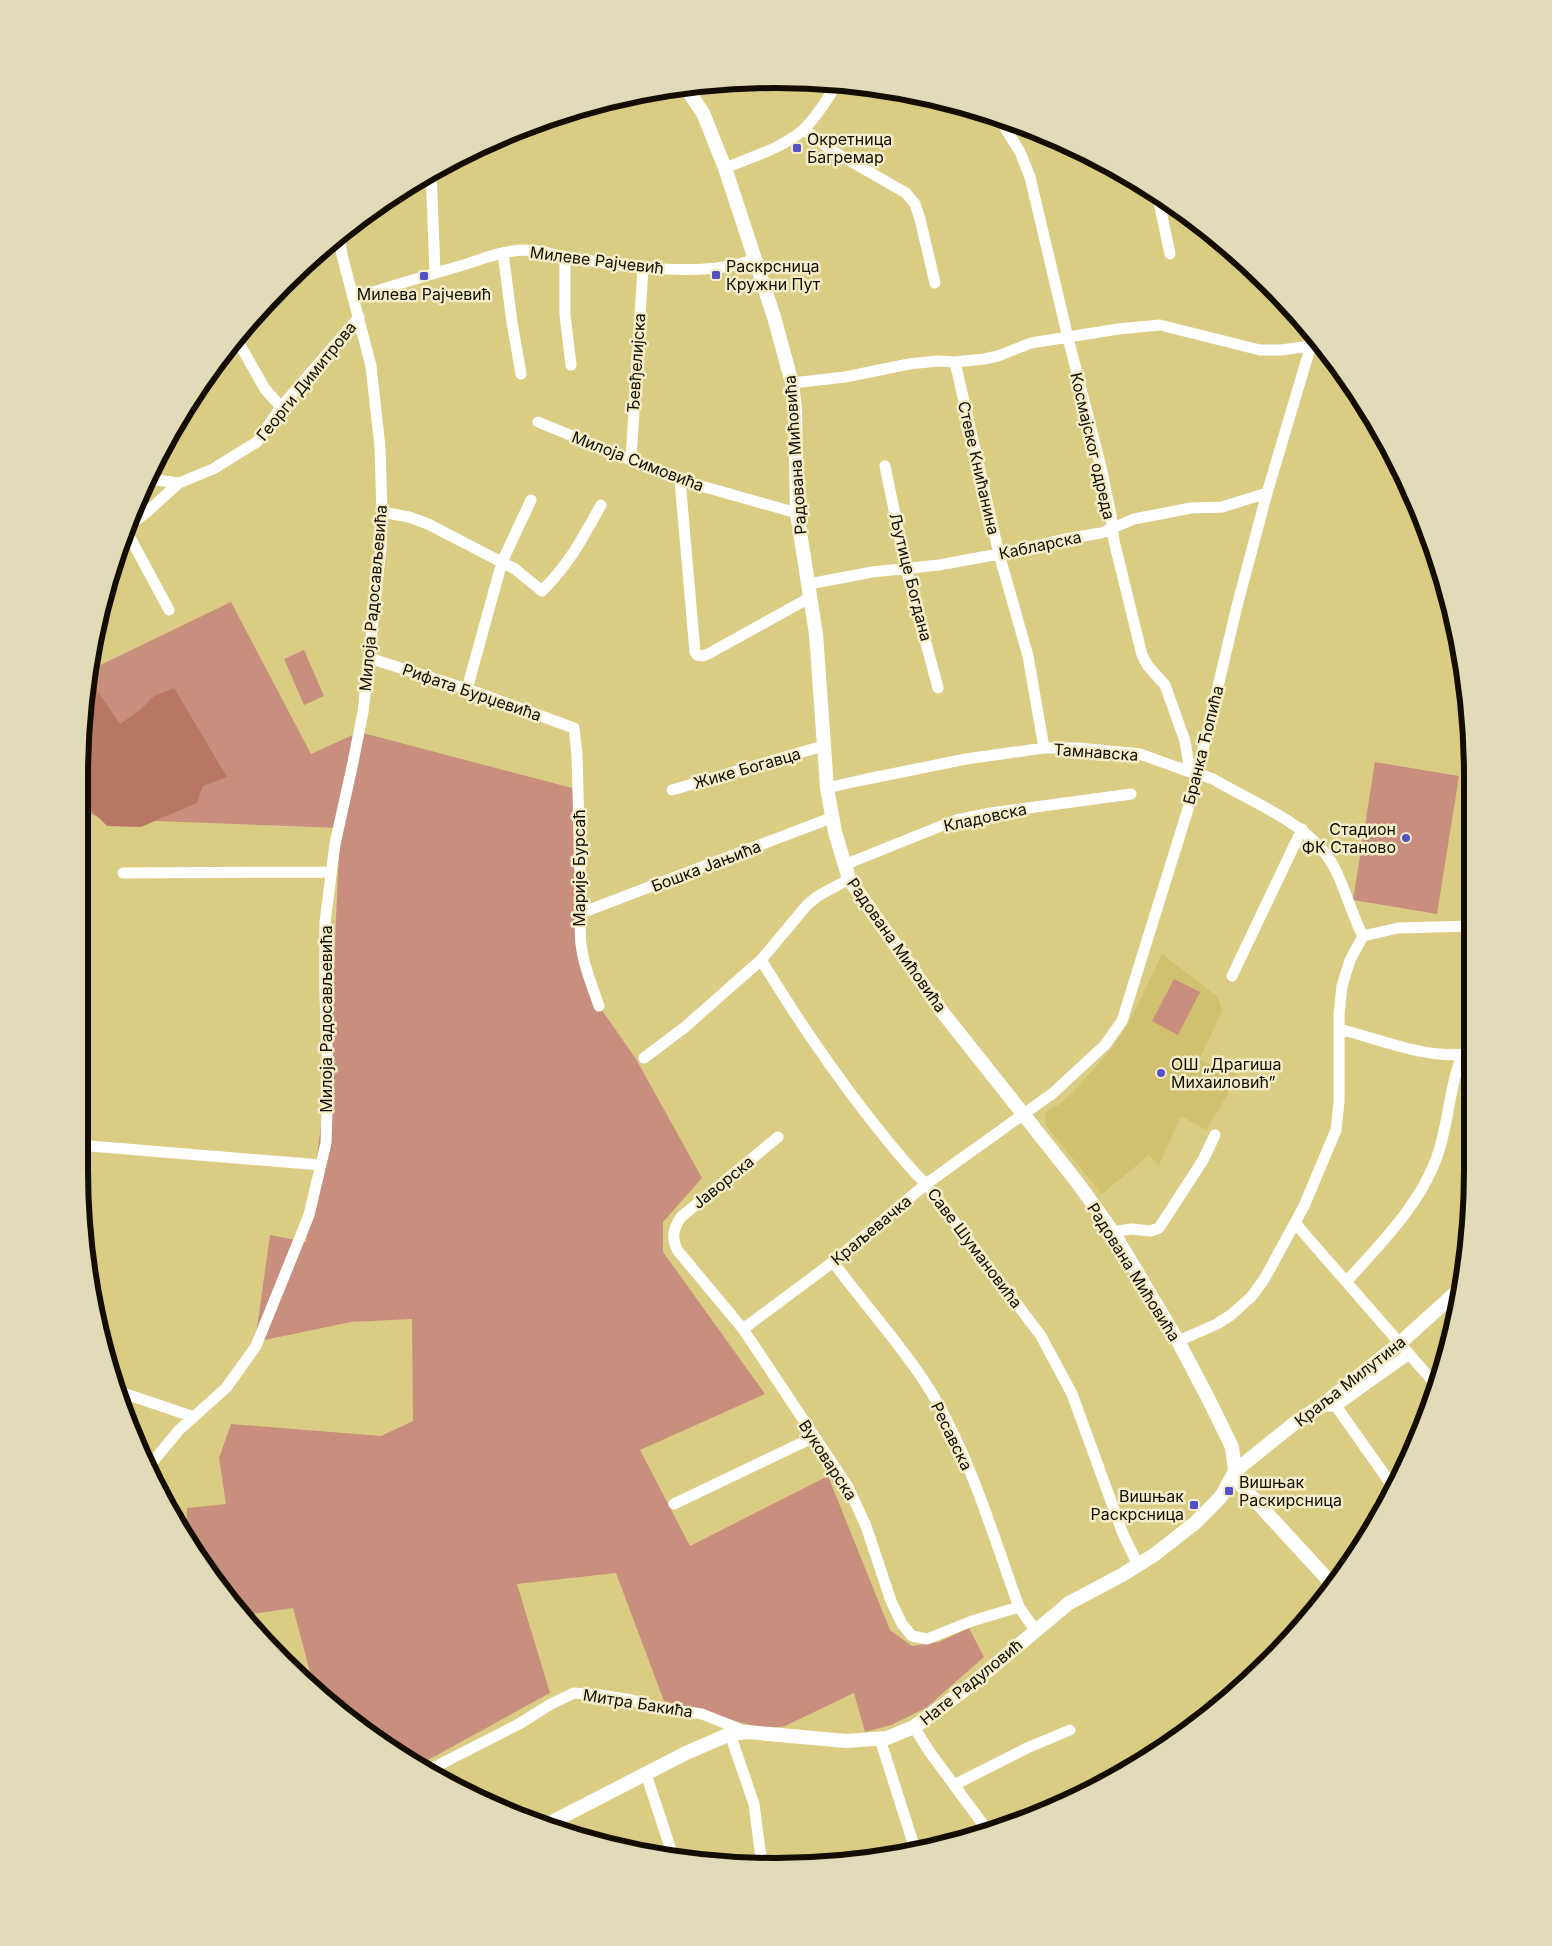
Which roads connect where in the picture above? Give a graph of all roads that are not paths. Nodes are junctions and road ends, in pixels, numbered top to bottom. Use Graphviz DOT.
graph roads {
  1 [pos="833,90"];
  2 [pos="689,93"];
  3 [pos="1004,127"];
  4 [pos="804,129"];
  5 [pos="725,168"];
  6 [pos="431,180"];
  7 [pos="1160,204"];
  8 [pos="340,243"];
  9 [pos="503,253"];
  10 [pos="1170,254"];
  11 [pos="565,257"];
  12 [pos="755,259"];
  13 [pos="643,268"];
  14 [pos="435,272"];
  15 [pos="935,283"];
  16 [pos="354,298"];
  17 [pos="359,317"];
  18 [pos="1068,338"];
  19 [pos="1310,342"];
  20 [pos="1311,344"];
  21 [pos="240,345"];
  22 [pos="955,362"];
  23 [pos="571,364"];
  24 [pos="521,374"];
  25 [pos="792,383"];
  26 [pos="281,408"];
  27 [pos="538,422"];
  28 [pos="631,459"];
  29 [pos="885,466"];
  30 [pos="155,480"];
  31 [pos="680,480"];
  32 [pos="179,483"];
  33 [pos="1267,493"];
  34 [pos="531,500"];
  35 [pos="601,505"];
  36 [pos="382,512"];
  37 [pos="797,512"];
  38 [pos="138,519"];
  39 [pos="1112,528"];
  40 [pos="130,538"];
  41 [pos="999,554"];
  42 [pos="502,562"];
  43 [pos="906,568"];
  44 [pos="810,590"];
  45 [pos="169,610"];
  46 [pos="369,658"];
  47 [pos="938,688"];
  48 [pos="467,689"];
  49 [pos="574,728"];
  50 [pos="823,746"];
  51 [pos="1044,748"];
  52 [pos="1194,772"];
  53 [pos="827,788"];
  54 [pos="672,790"];
  55 [pos="1131,794"];
  56 [pos="832,818"];
  57 [pos="1302,829"];
  58 [pos="844,865"];
  59 [pos="331,872"];
  60 [pos="123,873"];
  61 [pos="849,879"];
  62 [pos="580,913"];
  63 [pos="1464,926"];
  64 [pos="1363,936"];
  65 [pos="761,960"];
  66 [pos="1232,976"];
  67 [pos="599,1006"];
  68 [pos="1339,1029"];
  69 [pos="1464,1054"];
  70 [pos="644,1058"];
  71 [pos="1464,1060"];
  72 [pos="1024,1114"];
  73 [pos="1215,1135"];
  74 [pos="778,1137"];
  75 [pos="90,1146"];
  76 [pos="321,1165"];
  77 [pos="926,1184"];
  78 [pos="1295,1223"];
  79 [pos="674,1231"];
  80 [pos="1113,1232"];
  81 [pos="833,1262"];
  82 [pos="1347,1281"];
  83 [pos="1453,1296"];
  84 [pos="743,1330"];
  85 [pos="1178,1341"];
  86 [pos="1400,1343"];
  87 [pos="1410,1354"];
  88 [pos="1432,1379"];
  89 [pos="125,1394"];
  90 [pos="1321,1406"];
  91 [pos="1336,1406"];
  92 [pos="194,1417"];
  93 [pos="814,1438"];
  94 [pos="153,1462"];
  95 [pos="1235,1471"];
  96 [pos="1389,1482"];
  97 [pos="674,1504"];
  98 [pos="1138,1566"];
  99 [pos="1328,1580"];
  100 [pos="1019,1607"];
  101 [pos="1035,1630"];
  102 [pos="914,1727"];
  103 [pos="1070,1730"];
  104 [pos="747,1732"];
  105 [pos="730,1734"];
  106 [pos="880,1739"];
  107 [pos="434,1767"];
  108 [pos="646,1774"];
  109 [pos="954,1785"];
  110 [pos="557,1823"];
  111 [pos="982,1823"];
  112 [pos="913,1844"];
  113 [pos="671,1850"];
  114 [pos="761,1858"];
  1 -- 4 [label="street"];
  2 -- 5 [label="street, Радована Мићовића"];
  3 -- 18 [label="street, Космајског одреда"];
  4 -- 5 [label="street"];
  4 -- 15 [label="street"];
  5 -- 12 [label="street, Радована Мићовића"];
  6 -- 14 [label="street"];
  7 -- 10 [label="street"];
  8 -- 16 [label="street, Милоја Радосављевића"];
  9 -- 11 [label="street, Милеве Рајчевић"];
  9 -- 14 [label="street, Милеве Рајчевић"];
  9 -- 24 [label="street"];
  11 -- 13 [label="street, Милеве Рајчевић"];
  11 -- 23 [label="street"];
  12 -- 13 [label="street, Милеве Рајчевић"];
  12 -- 25 [label="street, Радована Мићовића"];
  13 -- 28 [label="street, Ђевђелијска"];
  14 -- 16 [label="street, Милеве Рајчевић"];
  16 -- 17 [label="street, Милоја Радосављевића"];
  17 -- 26 [label="street, Георги Димитрова"];
  17 -- 36 [label="street, Милоја Радосављевића"];
  18 -- 19 [label="street"];
  18 -- 22 [label="street"];
  18 -- 39 [label="street, Космајског одреда"];
  20 -- 33 [label="street, Бранка Ћопића"];
  21 -- 26 [label="street"];
  22 -- 25 [label="street"];
  22 -- 41 [label="street, Стеве Книћанина"];
  25 -- 37 [label="street, Радована Мићовића"];
  26 -- 32 [label="street, Георги Димитрова"];
  27 -- 28 [label="street, Милоја Симовића"];
  28 -- 31 [label="street, Милоја Симовића"];
  29 -- 43 [label="street, Љутице Богдана"];
  30 -- 32 [label="street"];
  31 -- 37 [label="street, Милоја Симовића"];
  31 -- 44 [label="street, Кабларска"];
  32 -- 38 [label="street, Георги Димитрова"];
  33 -- 39 [label="street, Кабларска"];
  33 -- 52 [label="street, Бранка Ћопића"];
  34 -- 42 [label="street"];
  35 -- 42 [label="street"];
  36 -- 42 [label="street"];
  36 -- 46 [label="street, Милоја Радосављевића"];
  37 -- 44 [label="street, Радована Мићовића"];
  39 -- 41 [label="street, Кабларска"];
  39 -- 52 [label="street, Космајског одреда"];
  40 -- 45 [label="street"];
  41 -- 43 [label="street, Кабларска"];
  41 -- 51 [label="street, Стеве Книћанина"];
  42 -- 48 [label="street"];
  43 -- 44 [label="street, Кабларска"];
  43 -- 47 [label="street, Љутице Богдана"];
  44 -- 50 [label="street, Радована Мићовића"];
  46 -- 48 [label="street, Рифата Бурџевића"];
  46 -- 59 [label="street, Милоја Радосављевића"];
  48 -- 49 [label="street, Рифата Бурџевића"];
  49 -- 62 [label="street, Марије Бурсаћ"];
  50 -- 53 [label="street, Радована Мићовића"];
  50 -- 54 [label="street, Жике Богавца"];
  51 -- 52 [label="street, Тамнавска"];
  51 -- 53 [label="street, Тамнавска"];
  52 -- 57 [label="street, Тамнавска"];
  52 -- 72 [label="street, Бранка Ћопића"];
  53 -- 56 [label="street, Радована Мићовића"];
  55 -- 58 [label="street, Кладовска"];
  56 -- 58 [label="street, Радована Мићовића"];
  56 -- 62 [label="street, Бошка Јањића"];
  57 -- 64 [label="street, Тамнавска"];
  57 -- 66 [label="street"];
  58 -- 61 [label="street, Радована Мићовића"];
  59 -- 60 [label="street"];
  59 -- 76 [label="street, Милоја Радосављевића"];
  61 -- 65 [label="street"];
  61 -- 72 [label="street, Радована Мићовића"];
  62 -- 67 [label="street, Марије Бурсаћ"];
  63 -- 64 [label="street"];
  64 -- 68 [label="street"];
  65 -- 70 [label="street"];
  65 -- 77 [label="street, Саве Шумановића"];
  68 -- 69 [label="street"];
  68 -- 78 [label="street"];
  71 -- 82 [label="street"];
  72 -- 77 [label="street, Краљевачка"];
  72 -- 80 [label="street, Радована Мићовића"];
  73 -- 80 [label="street"];
  74 -- 79 [label="street, Јаворска"];
  75 -- 76 [label="street"];
  76 -- 92 [label="street, Милоја Радосављевића"];
  77 -- 81 [label="street, Краљевачка"];
  77 -- 98 [label="street, Саве Шумановића"];
  78 -- 82 [label="street"];
  78 -- 85 [label="street"];
  79 -- 84 [label="street, Вуковарска"];
  80 -- 85 [label="street, Радована Мићовића"];
  81 -- 84 [label="street, Краљевачка"];
  81 -- 100 [label="street, Ресавска"];
  82 -- 86 [label="street"];
  83 -- 86 [label="street, Краља Милутина"];
  84 -- 93 [label="street, Вуковарска"];
  85 -- 95 [label="street, Радована Мићовића"];
  86 -- 87 [label="street"];
  86 -- 90 [label="street, Краља Милутина"];
  87 -- 88 [label="street"];
  87 -- 91 [label="street"];
  89 -- 92 [label="street"];
  90 -- 91 [label="street"];
  90 -- 95 [label="street, Краља Милутина"];
  91 -- 96 [label="street"];
  92 -- 94 [label="street, Милоја Радосављевића"];
  93 -- 97 [label="street"];
  93 -- 100 [label="street, Вуковарска"];
  95 -- 98 [label="street, Нате Радуловић"];
  95 -- 99 [label="street, Радована Мићовића"];
  98 -- 101 [label="street, Нате Радуловић"];
  100 -- 101 [label="street, Ресавска"];
  101 -- 102 [label="street, Нате Радуловић"];
  102 -- 106 [label="street, Нате Радуловић"];
  102 -- 109 [label="street"];
  103 -- 109 [label="street"];
  104 -- 105 [label="street, Нате Радуловић"];
  104 -- 106 [label="street, Нате Радуловић"];
  104 -- 107 [label="street, Митра Бакића"];
  105 -- 108 [label="street, Нате Радуловић"];
  105 -- 114 [label="street"];
  106 -- 112 [label="street"];
  108 -- 110 [label="street, Нате Радуловић"];
  108 -- 113 [label="street"];
  109 -- 111 [label="street"];
}
